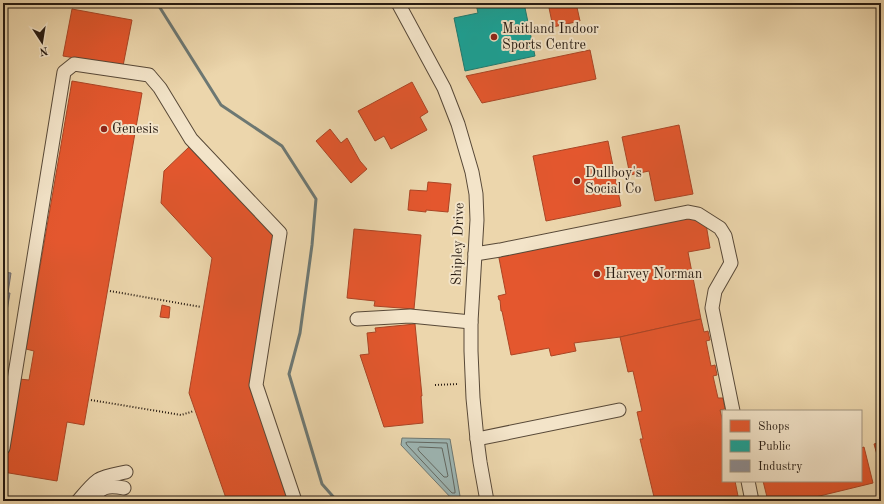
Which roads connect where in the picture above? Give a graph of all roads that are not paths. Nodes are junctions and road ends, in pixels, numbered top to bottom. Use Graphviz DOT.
graph roads {
  1 [pos="398,3"];
  2 [pos="475,254"];
  3 [pos="357,320"];
  4 [pos="471,322"];
  5 [pos="619,410"];
  6 [pos="733,410"];
  7 [pos="477,439"];
  8 [pos="3,448"];
  9 [pos="126,472"];
  10 [pos="748,482"];
  11 [pos="124,488"];
  12 [pos="78,501"];
  13 [pos="92,501"];
  14 [pos="295,501"];
  15 [pos="487,501"];
  16 [pos="752,501"];
  1 -- 2 [label="street, Shipley Drive"];
  2 -- 4 [label="street, Shipley Drive"];
  2 -- 6 [label="street"];
  3 -- 4 [label="street"];
  4 -- 7 [label="street, Shipley Drive"];
  5 -- 7 [label="street"];
  7 -- 15 [label="street, Shipley Drive"];
  8 -- 14 [label="street"];
  9 -- 12 [label="street"];
  10 -- 16 [label="street"];
  11 -- 13 [label="street"];
}
